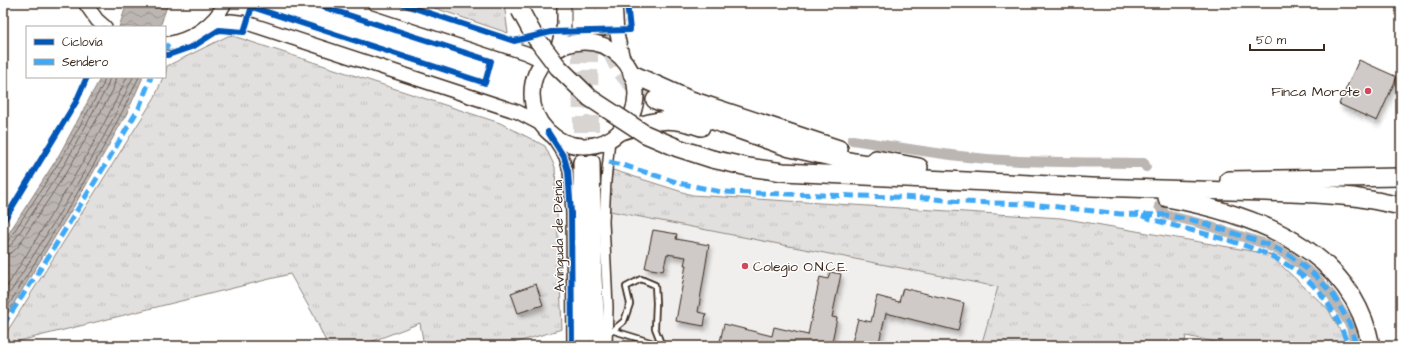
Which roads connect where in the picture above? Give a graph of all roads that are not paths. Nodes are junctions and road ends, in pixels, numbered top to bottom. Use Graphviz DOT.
graph roads {
  1 [pos="85,3"];
  2 [pos="225,3"];
  3 [pos="374,3"];
  4 [pos="564,3"];
  5 [pos="579,3"];
  6 [pos="590,3"];
  7 [pos="605,3"];
  8 [pos="615,3"];
  9 [pos="519,7"];
  10 [pos="208,25"];
  11 [pos="591,25"];
  12 [pos="104,26"];
  13 [pos="166,44"];
  14 [pos="557,50"];
  15 [pos="623,59"];
  16 [pos="544,61"];
  17 [pos="632,74"];
  18 [pos="655,100"];
  19 [pos="544,128"];
  20 [pos="616,135"];
  21 [pos="919,172"];
  22 [pos="1401,177"];
  23 [pos="1190,183"];
  24 [pos="1091,187"];
  25 [pos="1265,192"];
  26 [pos="1401,206"];
  27 [pos="610,329"];
  28 [pos="572,346"];
  29 [pos="583,346"];
  30 [pos="598,346"];
  31 [pos="607,346"];
  32 [pos="662,346"];
  33 [pos="1371,346"];
  1 -- 12 [label="main road"];
  2 -- 10 [label="main road"];
  3 -- 16 [label="main road"];
  4 -- 14 [label="main road"];
  5 -- 11 [label="main road"];
  6 -- 11 [label="main road"];
  7 -- 11 [label="highway"];
  8 -- 15 [label="main road"];
  9 -- 21 [label="highway, bridge"];
  10 -- 13 [label="main road"];
  10 -- 19 [label="main road"];
  14 -- 15 [label="main road"];
  14 -- 16 [label="main road"];
  15 -- 17 [label="main road"];
  16 -- 19 [label="main road"];
  17 -- 20 [label="main road"];
  17 -- 21 [label="highway"];
  18 -- 21 [label="highway"];
  19 -- 20 [label="main road"];
  19 -- 28 [label="street, Avinguda de Dénia"];
  20 -- 21 [label="highway"];
  20 -- 27 [label="street"];
  21 -- 23 [label="highway"];
  21 -- 24 [label="highway"];
  22 -- 23 [label="highway"];
  23 -- 25 [label="highway"];
  24 -- 25 [label="highway"];
  24 -- 33 [label="highway"];
  25 -- 26 [label="highway"];
  27 -- 31 [label="street"];
  27 -- 32 [label="lane"];
  27 -- 32 [label="lane"];
  29 -- 30 [label="main road, Avinguda de Dénia"];
}
